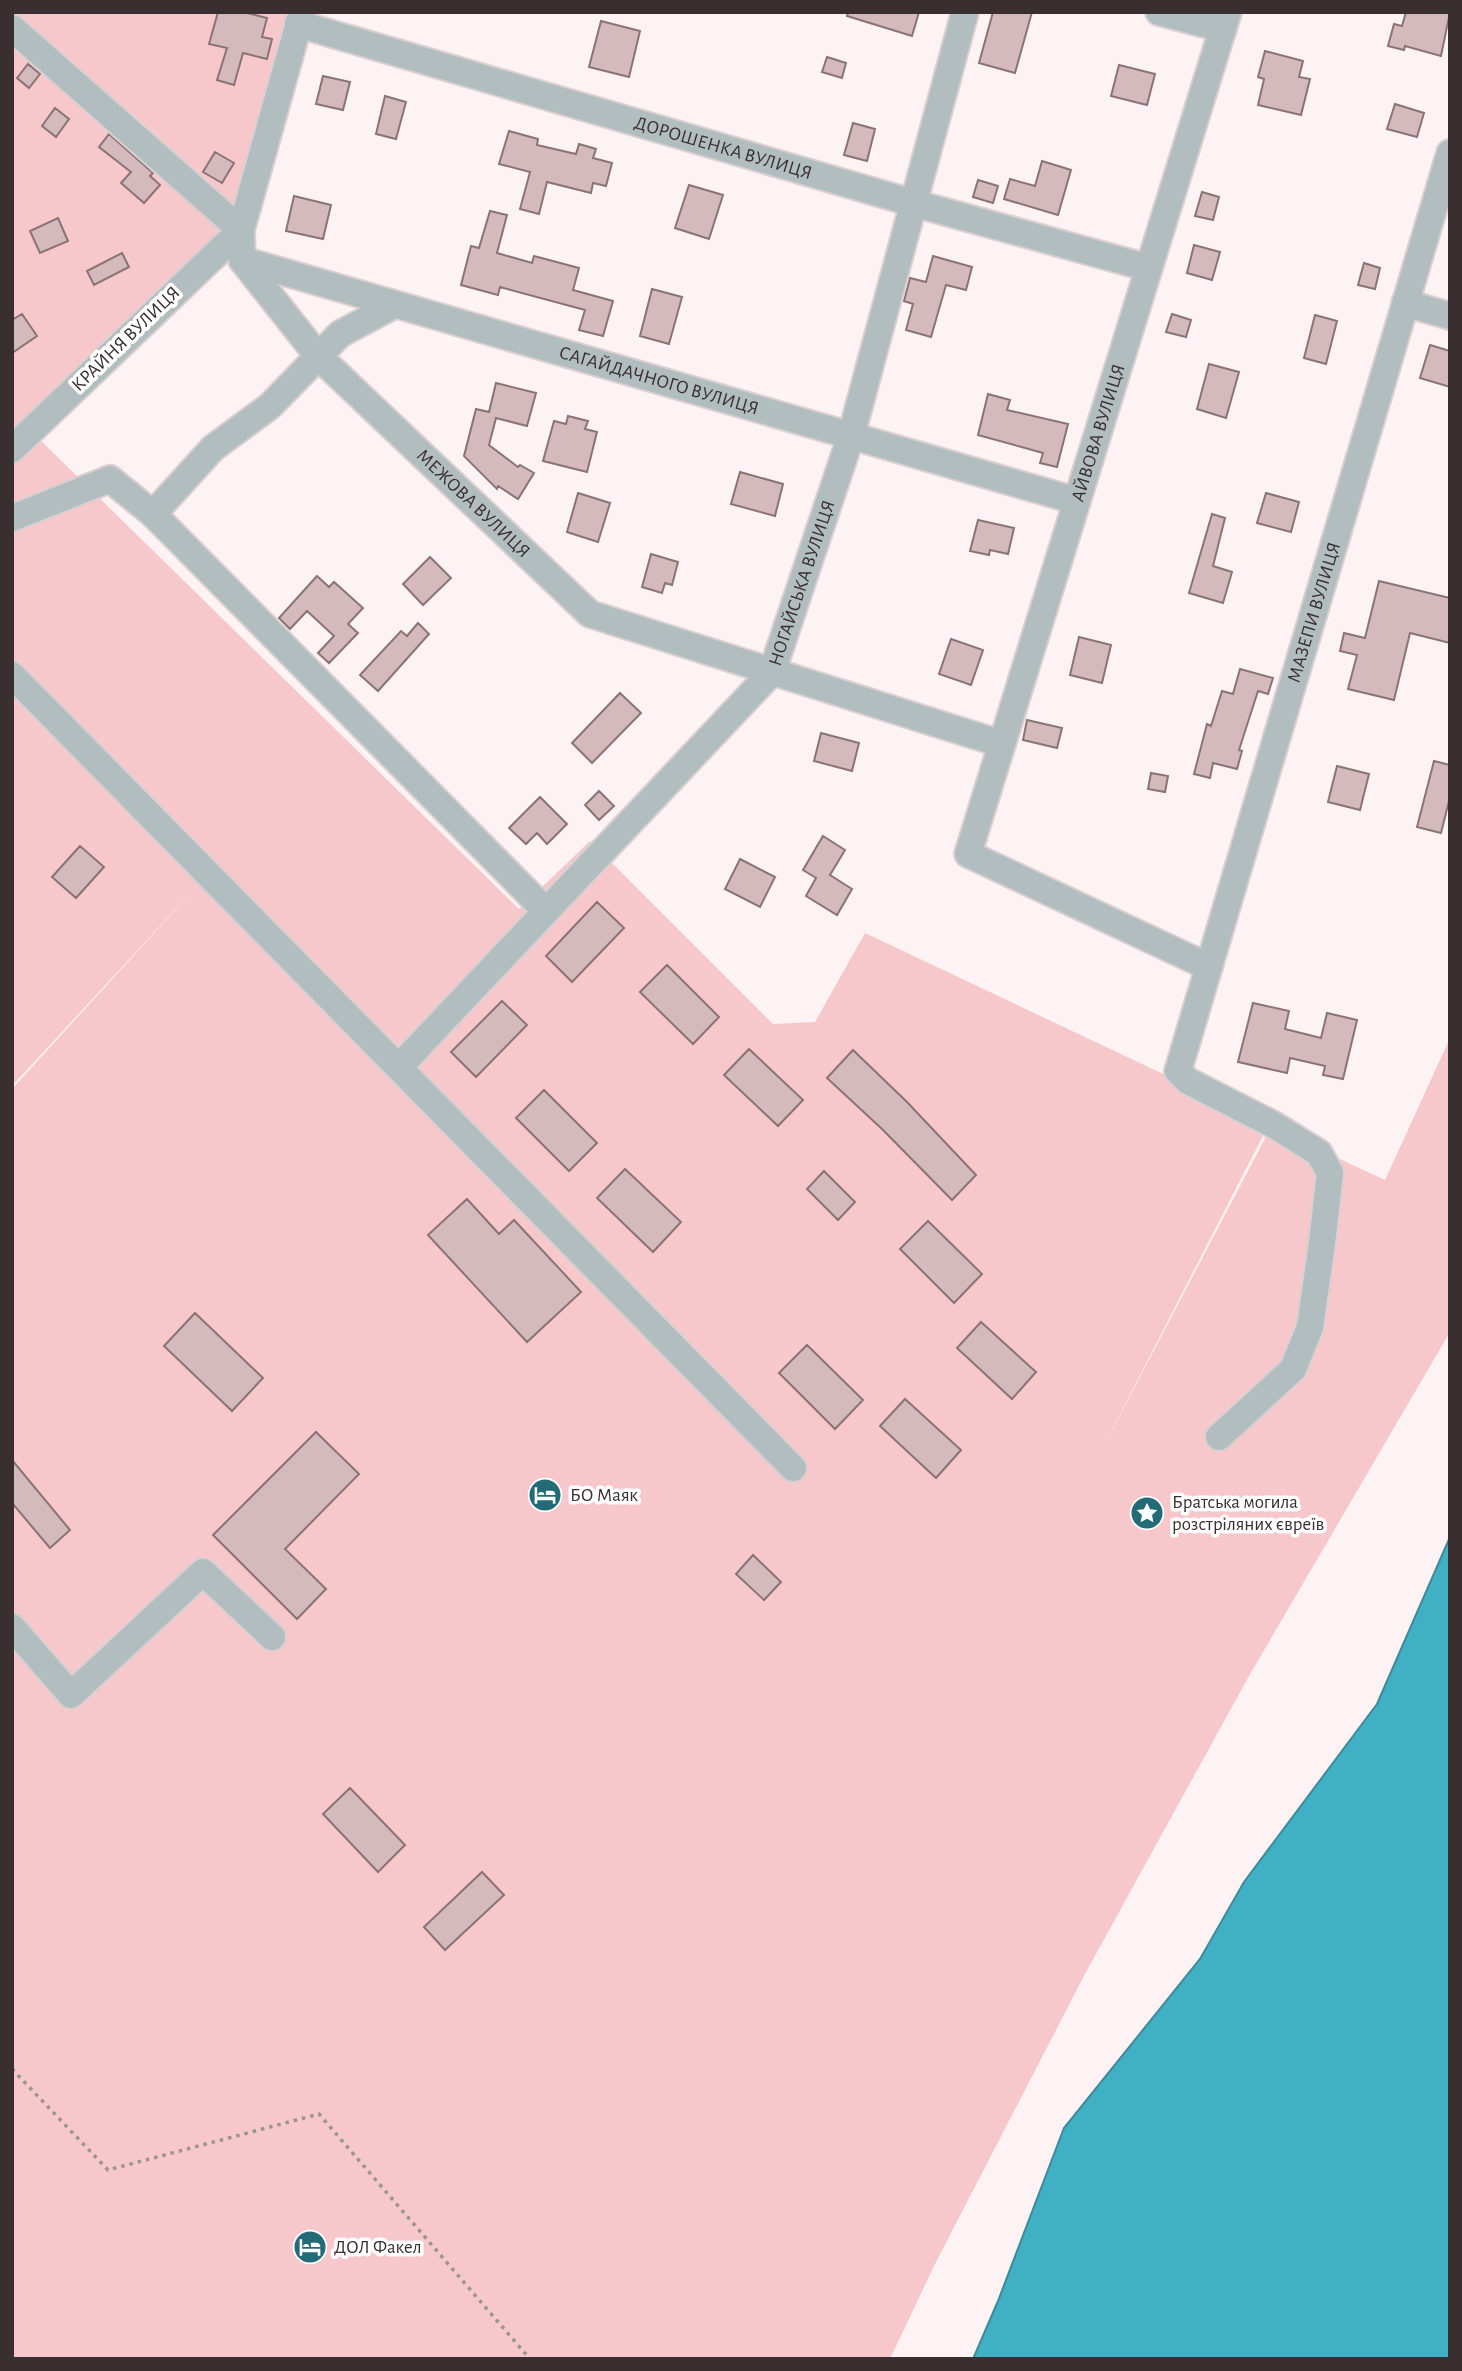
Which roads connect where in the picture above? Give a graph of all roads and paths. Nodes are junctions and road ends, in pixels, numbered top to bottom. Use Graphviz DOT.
graph roads {
  1 [pos="965,12"];
  2 [pos="1159,12"];
  3 [pos="300,18"];
  4 [pos="1225,20"];
  5 [pos="12,28"];
  6 [pos="1450,153"];
  7 [pos="913,203"];
  8 [pos="241,230"];
  9 [pos="242,260"];
  10 [pos="1149,268"];
  11 [pos="1405,303"];
  12 [pos="394,305"];
  13 [pos="1450,316"];
  14 [pos="318,356"];
  15 [pos="851,436"];
  16 [pos="12,449"];
  17 [pos="1077,501"];
  18 [pos="153,514"];
  19 [pos="12,518"];
  20 [pos="772,671"];
  21 [pos="12,675"];
  22 [pos="1002,744"];
  23 [pos="546,911"];
  24 [pos="1209,967"];
  25 [pos="399,1067"];
  26 [pos="1219,1437"];
  27 [pos="793,1468"];
  28 [pos="12,1627"];
  29 [pos="272,1637"];
  30 [pos="12,2069"];
  31 [pos="530,2359"];
  1 -- 7 [label="street, НОГАЙСЬКА ВУЛИЦЯ"];
  2 -- 4 [label="street"];
  3 -- 7 [label="street, ДОРОШЕНКА ВУЛИЦЯ"];
  3 -- 8 [label="street"];
  4 -- 10 [label="street, АЙВОВА ВУЛИЦЯ"];
  5 -- 8 [label="street"];
  6 -- 11 [label="street, МАЗЕПИ ВУЛИЦЯ"];
  7 -- 10 [label="street, ДОРОШЕНКА ВУЛИЦЯ"];
  7 -- 15 [label="street, НОГАЙСЬКА ВУЛИЦЯ"];
  8 -- 9 [label="street"];
  8 -- 16 [label="street, КРАЙНЯ ВУЛИЦЯ"];
  9 -- 12 [label="street, САГАЙДАЧНОГО ВУЛИЦЯ"];
  9 -- 14 [label="street, МЕЖОВА ВУЛИЦЯ"];
  10 -- 17 [label="street, АЙВОВА ВУЛИЦЯ"];
  11 -- 13 [label="street"];
  11 -- 24 [label="street, МАЗЕПИ ВУЛИЦЯ"];
  12 -- 14 [label="street"];
  12 -- 15 [label="street, САГАЙДАЧНОГО ВУЛИЦЯ"];
  14 -- 18 [label="street"];
  14 -- 20 [label="street, МЕЖОВА ВУЛИЦЯ"];
  15 -- 17 [label="street, САГАЙДАЧНОГО ВУЛИЦЯ"];
  15 -- 20 [label="street, НОГАЙСЬКА ВУЛИЦЯ"];
  17 -- 22 [label="street, АЙВОВА ВУЛИЦЯ"];
  18 -- 19 [label="street"];
  18 -- 23 [label="street"];
  20 -- 22 [label="street, МЕЖОВА ВУЛИЦЯ"];
  20 -- 23 [label="street, НОГАЙСЬКА ВУЛИЦЯ"];
  21 -- 25 [label="street"];
  22 -- 24 [label="street, АЙВОВА ВУЛИЦЯ"];
  23 -- 25 [label="street, НОГАЙСЬКА ВУЛИЦЯ"];
  24 -- 26 [label="street, МАЗЕПИ ВУЛИЦЯ"];
  25 -- 27 [label="street"];
  28 -- 29 [label="street"];
  30 -- 31 [label="path"];
}
